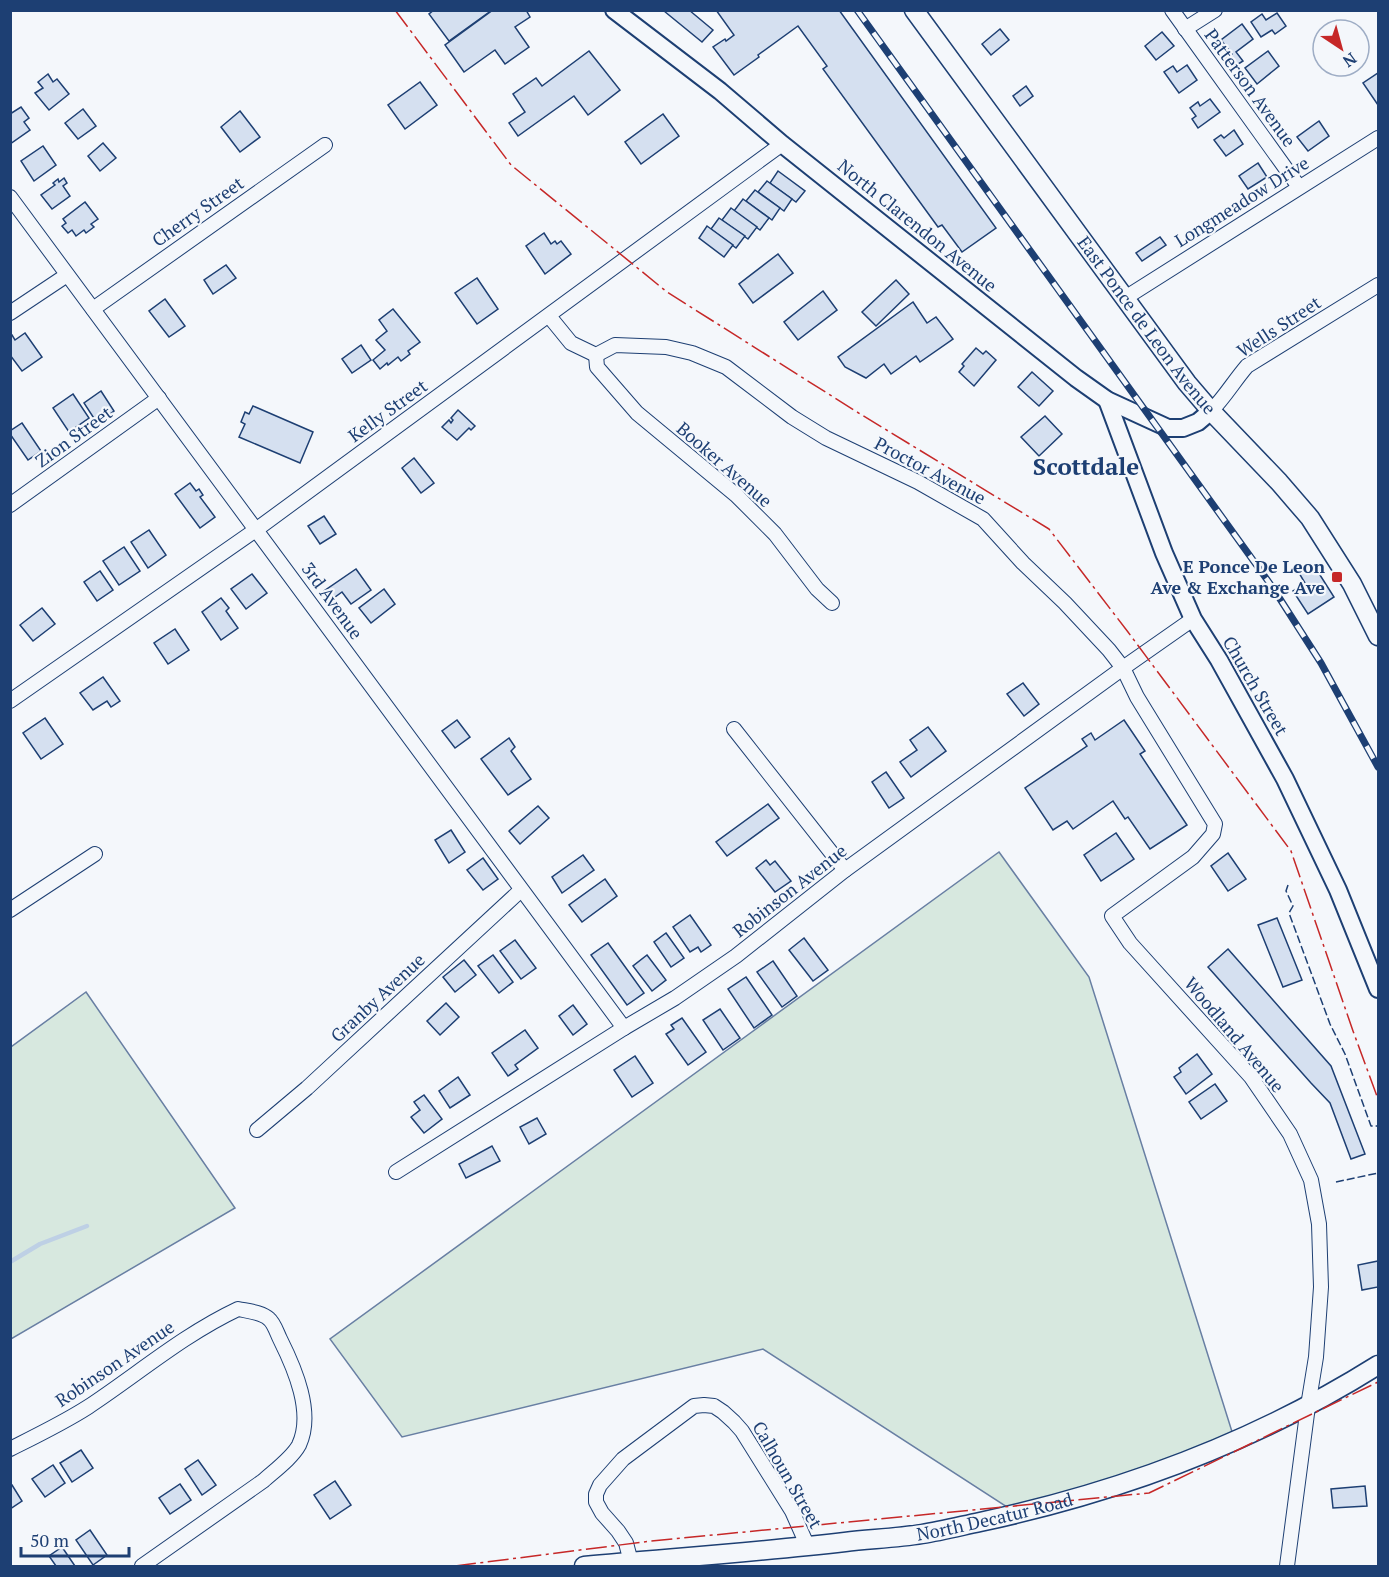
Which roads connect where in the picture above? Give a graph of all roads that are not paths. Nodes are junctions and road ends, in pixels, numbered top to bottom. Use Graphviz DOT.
graph roads {
  1 [pos="614,10"];
  2 [pos="914,10"];
  3 [pos="1172,10"];
  4 [pos="1215,10"];
  5 [pos="1185,29"];
  6 [pos="1378,138"];
  7 [pos="782,144"];
  8 [pos="325,145"];
  9 [pos="1299,187"];
  10 [pos="10,196"];
  11 [pos="67,274"];
  12 [pos="1378,285"];
  13 [pos="1125,298"];
  14 [pos="93,309"];
  15 [pos="10,313"];
  16 [pos="549,316"];
  17 [pos="596,355"];
  18 [pos="159,398"];
  19 [pos="1107,400"];
  20 [pos="1210,411"];
  21 [pos="10,505"];
  22 [pos="256,529"];
  23 [pos="832,603"];
  24 [pos="1193,619"];
  25 [pos="1378,636"];
  26 [pos="1123,668"];
  27 [pos="10,701"];
  28 [pos="734,729"];
  29 [pos="1213,834"];
  30 [pos="95,854"];
  31 [pos="844,870"];
  32 [pos="521,890"];
  33 [pos="10,910"];
  34 [pos="1378,988"];
  35 [pos="624,1028"];
  36 [pos="257,1130"];
  37 [pos="396,1172"];
  38 [pos="1378,1365"];
  39 [pos="1308,1406"];
  40 [pos="10,1449"];
  41 [pos="808,1547"];
  42 [pos="631,1562"];
  43 [pos="142,1566"];
  44 [pos="584,1566"];
  45 [pos="1287,1566"];
  1 -- 7 [label="street, North Clarendon Avenue"];
  2 -- 13 [label="main road, East Ponce de Leon Avenue"];
  3 -- 5 [label="street, Patterson Avenue"];
  4 -- 5 [label="street"];
  5 -- 9 [label="street, Patterson Avenue"];
  6 -- 9 [label="street, Longmeadow Drive"];
  7 -- 16 [label="street, Kelly Street"];
  7 -- 19 [label="street, North Clarendon Avenue"];
  8 -- 14 [label="street, Cherry Street"];
  9 -- 13 [label="street, Longmeadow Drive"];
  10 -- 11 [label="street, 3rd Avenue"];
  11 -- 14 [label="street, 3rd Avenue"];
  11 -- 15 [label="street"];
  12 -- 20 [label="street, Wells Street"];
  13 -- 20 [label="main road, East Ponce de Leon Avenue"];
  14 -- 18 [label="street, 3rd Avenue"];
  16 -- 17 [label="street"];
  16 -- 22 [label="street, Kelly Street"];
  17 -- 23 [label="street, Booker Avenue"];
  17 -- 26 [label="street, Proctor Avenue"];
  18 -- 21 [label="street, Zion Street"];
  18 -- 22 [label="street, 3rd Avenue"];
  19 -- 20 [label="street, North Clarendon Avenue"];
  19 -- 24 [label="street, Church Street"];
  20 -- 25 [label="main road, East Ponce de Leon Avenue"];
  22 -- 27 [label="street, Kelly Street"];
  22 -- 32 [label="street, 3rd Avenue"];
  24 -- 26 [label="street, Robinson Avenue"];
  24 -- 34 [label="street, Church Street"];
  26 -- 29 [label="street, Proctor Avenue"];
  26 -- 31 [label="street, Robinson Avenue"];
  28 -- 31 [label="street"];
  29 -- 39 [label="street, Woodland Avenue"];
  30 -- 33 [label="street"];
  31 -- 35 [label="street, Robinson Avenue"];
  32 -- 35 [label="street, 3rd Avenue"];
  32 -- 36 [label="street, Granby Avenue"];
  35 -- 37 [label="street, Robinson Avenue"];
  38 -- 39 [label="main road, North Decatur Road"];
  39 -- 41 [label="main road, North Decatur Road"];
  39 -- 45 [label="street, Woodland Avenue"];
  40 -- 43 [label="street, Robinson Avenue"];
  41 -- 42 [label="main road, North Decatur Road"];
  41 -- 42 [label="street, Calhoun Street"];
  42 -- 44 [label="main road, North Decatur Road"];
}
